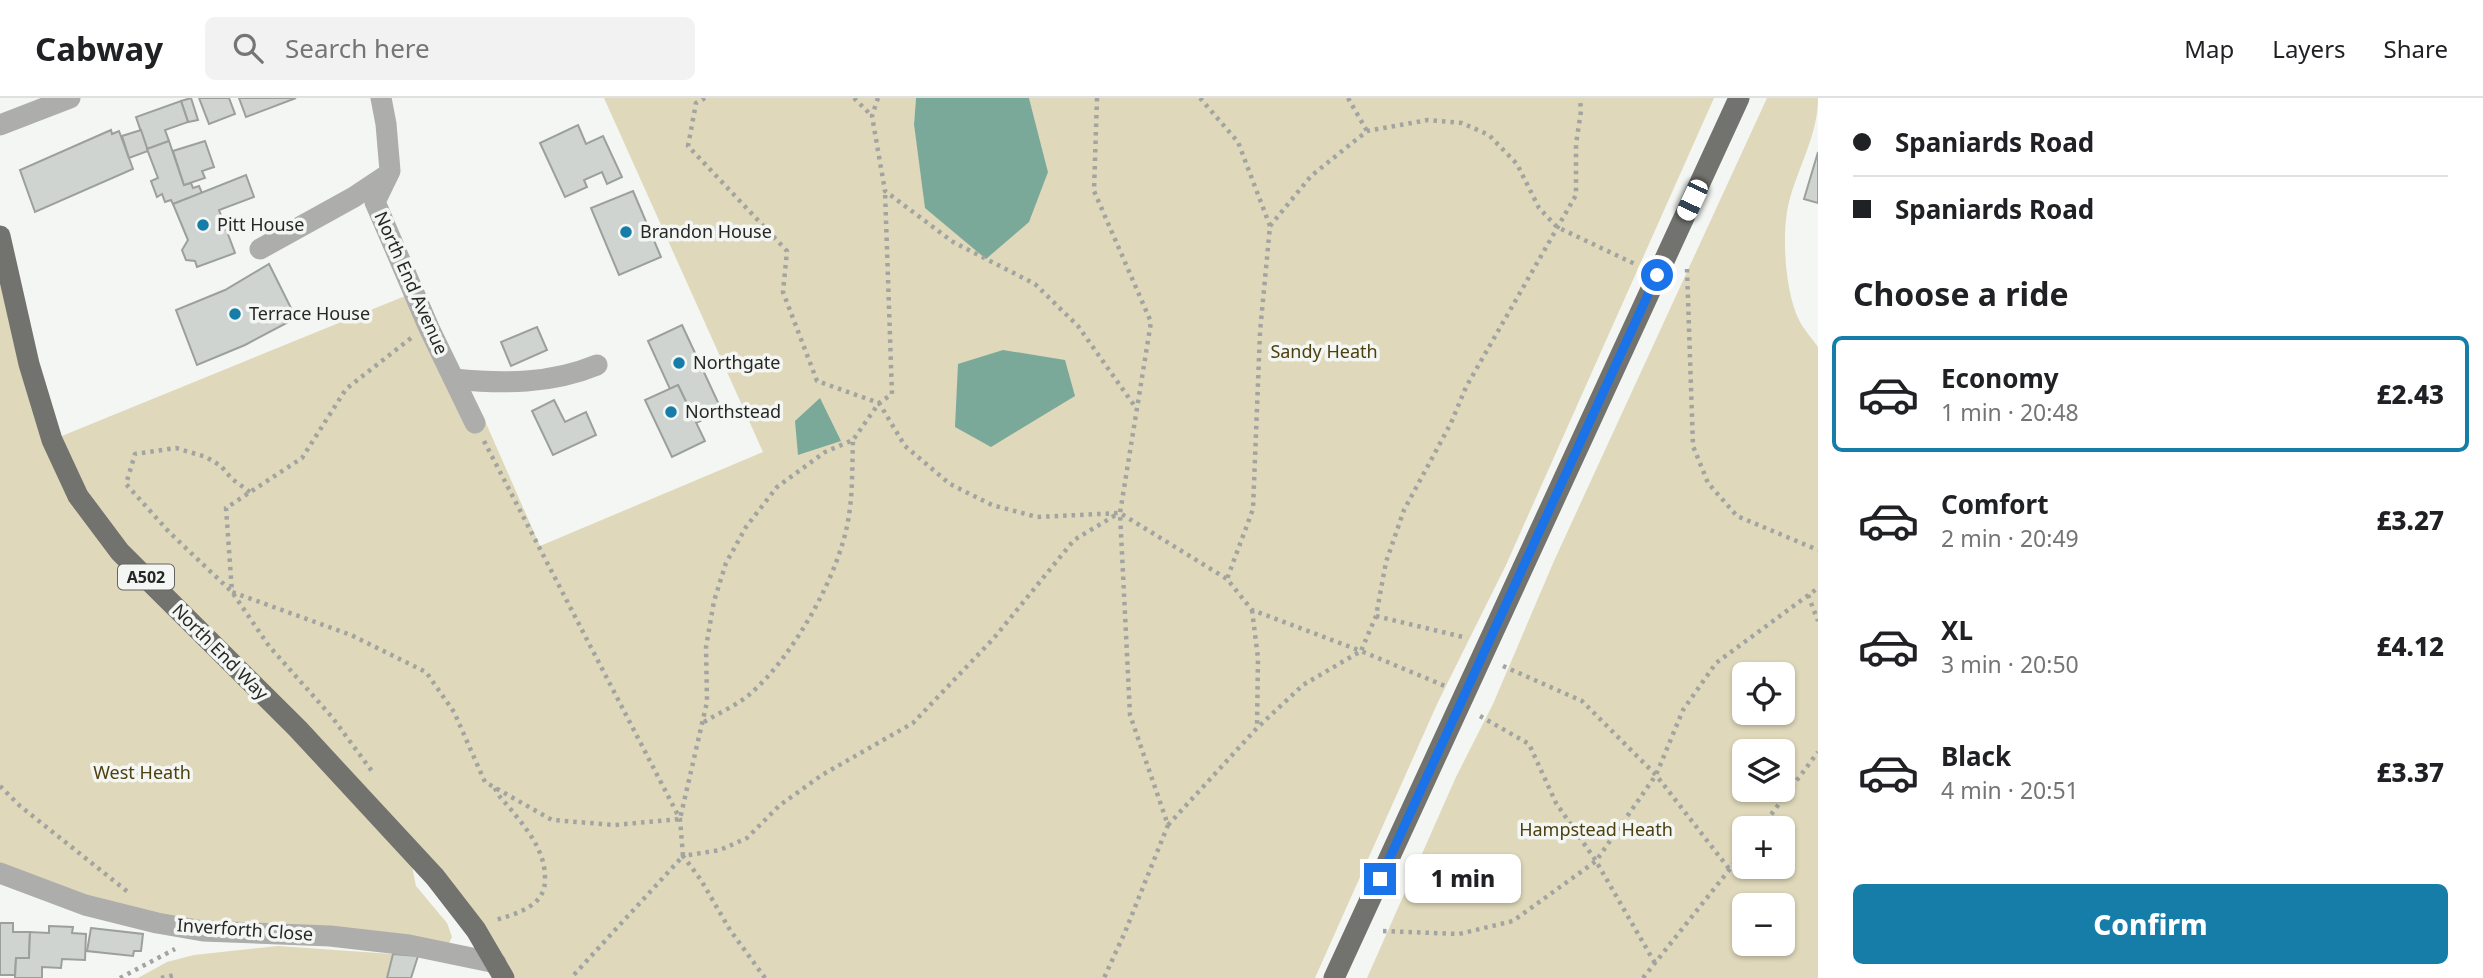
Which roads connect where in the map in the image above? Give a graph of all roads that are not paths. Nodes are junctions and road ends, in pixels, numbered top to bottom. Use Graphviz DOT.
graph roads {
  1 [pos="70,98"];
  2 [pos="381,98"];
  3 [pos="1739,98"];
  4 [pos="0,125"];
  5 [pos="388,173"];
  6 [pos="0,236"];
  7 [pos="260,249"];
  8 [pos="597,365"];
  9 [pos="454,379"];
  10 [pos="475,424"];
  11 [pos="0,873"];
  12 [pos="493,970"];
  13 [pos="1334,978"];
  1 -- 4 [label="street"];
  2 -- 5 [label="street, North End Avenue"];
  3 -- 13 [label="main road"];
  5 -- 7 [label="street"];
  5 -- 9 [label="street, North End Avenue"];
  6 -- 12 [label="main road, North End Way / A502"];
  8 -- 9 [label="street"];
  9 -- 10 [label="street, North End Avenue"];
  11 -- 12 [label="street, Inverforth Close"];
}
